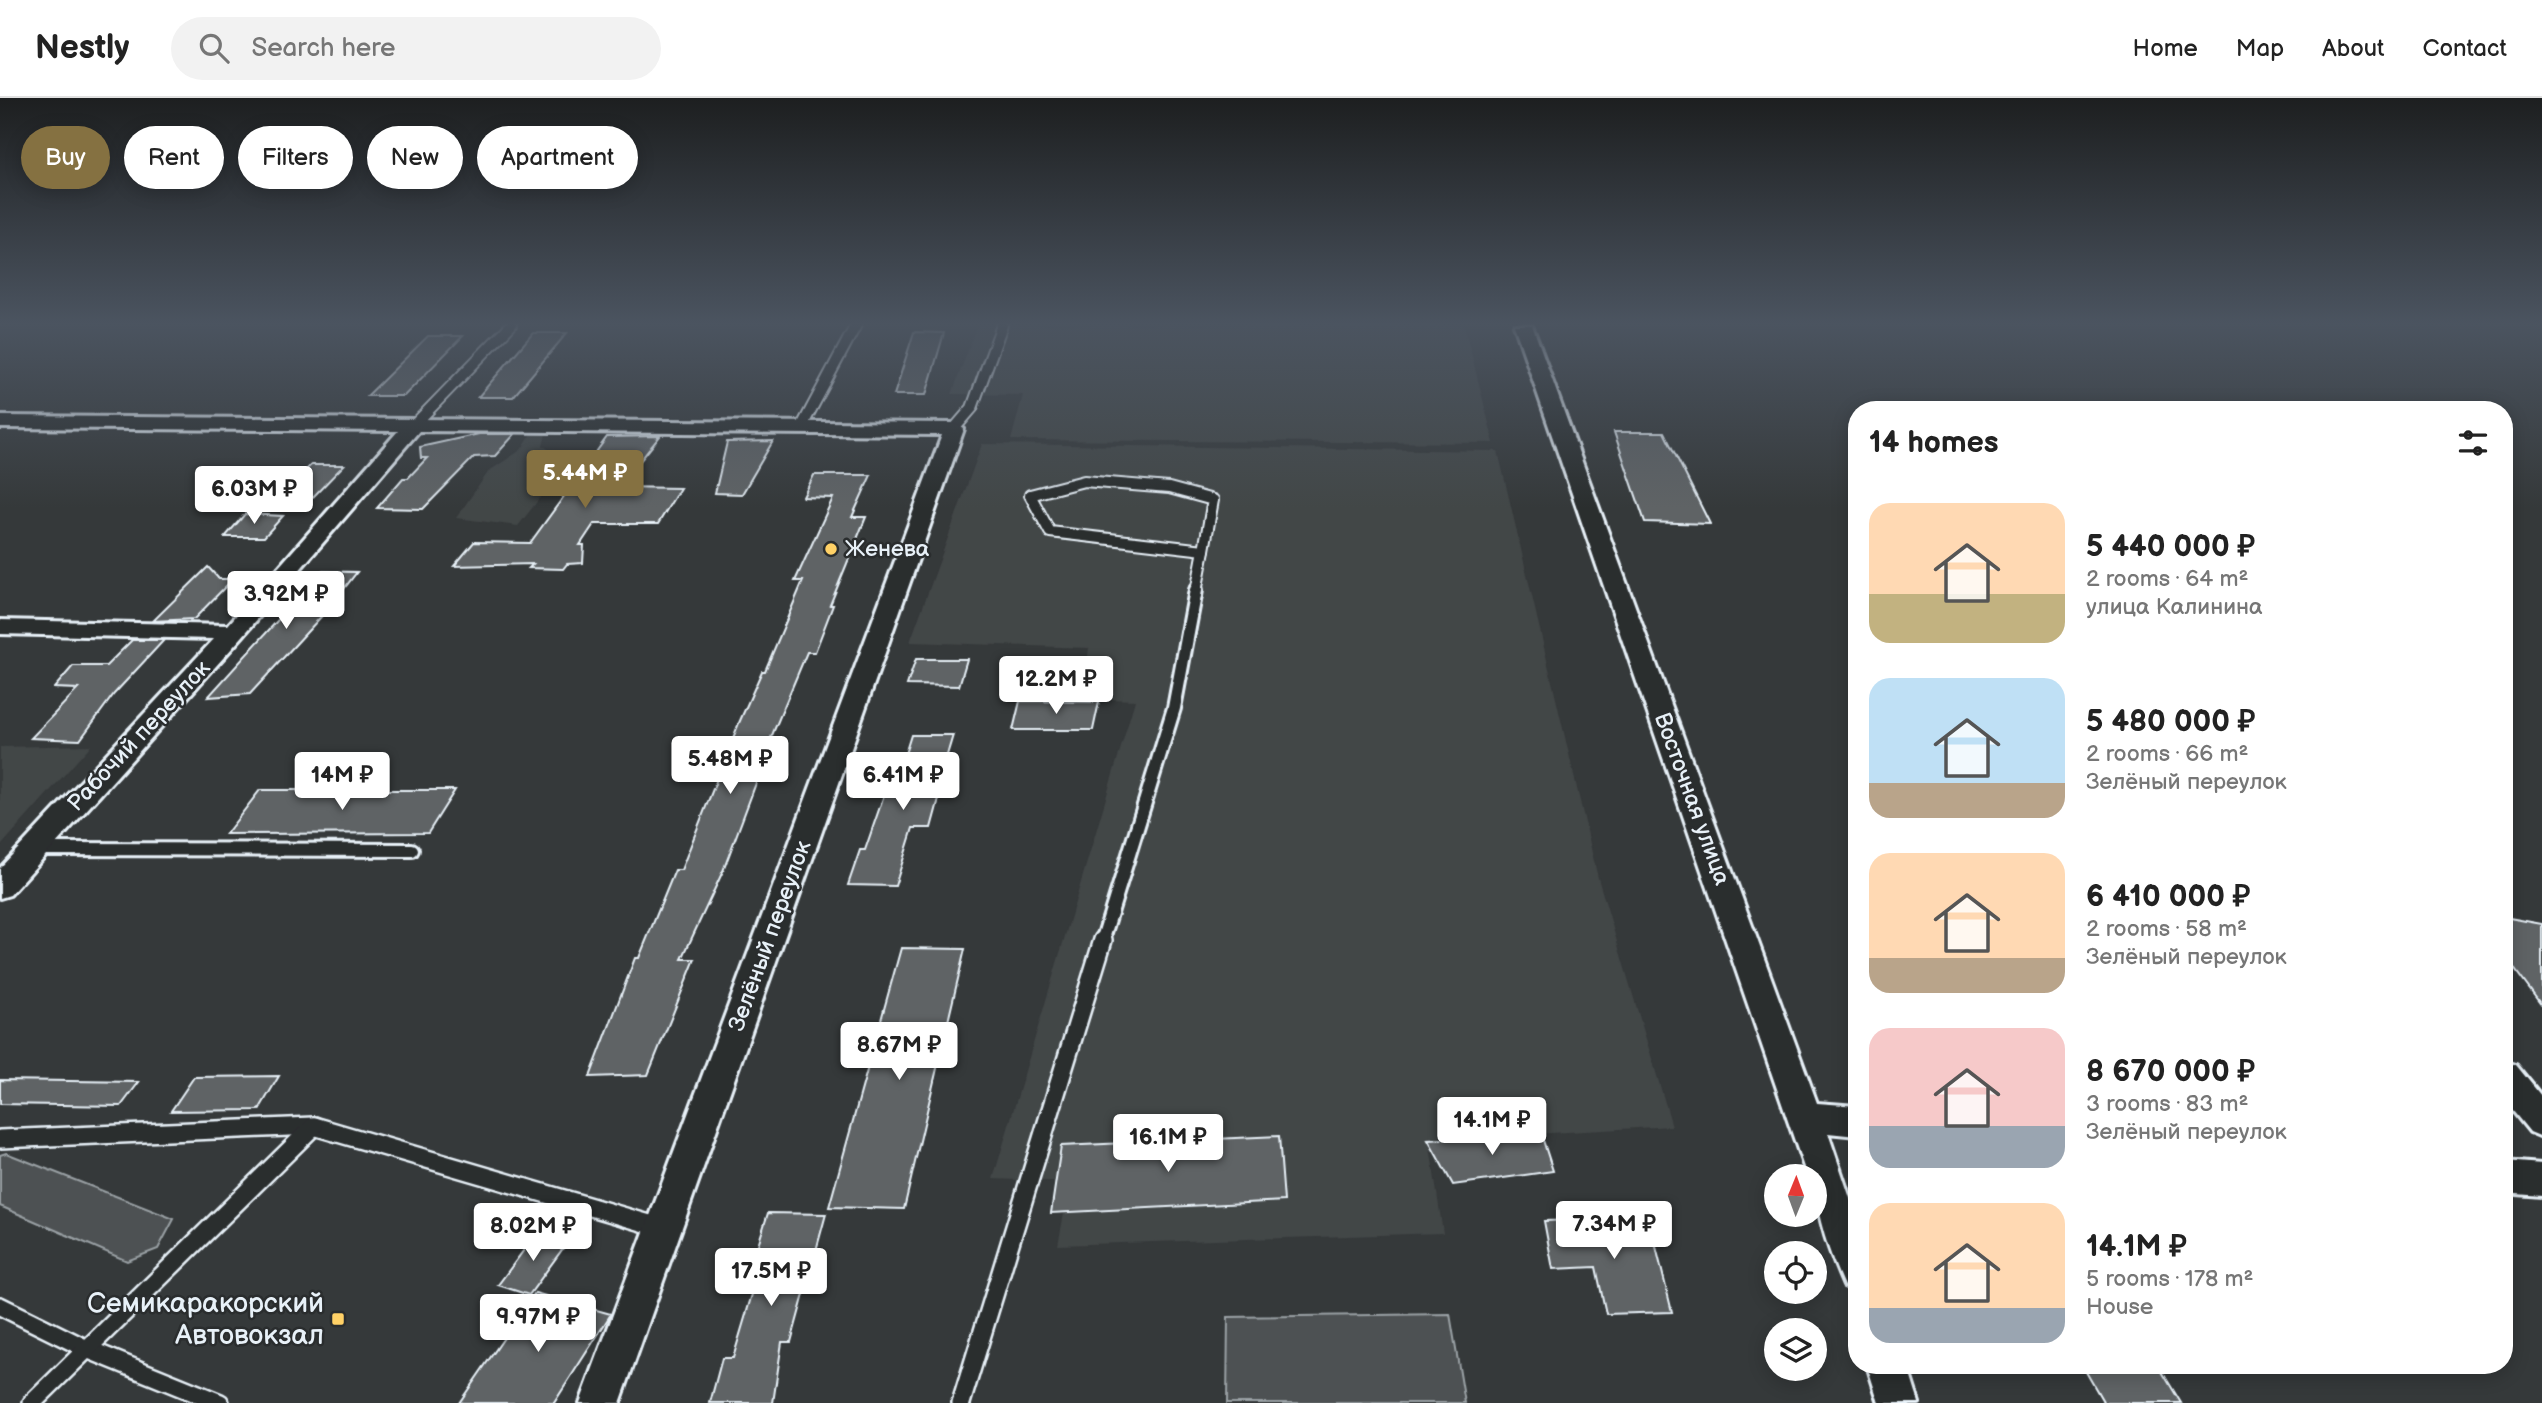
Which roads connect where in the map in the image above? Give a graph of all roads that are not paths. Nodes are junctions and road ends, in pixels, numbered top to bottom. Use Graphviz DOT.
graph roads {
  1 [pos="452,386"];
  2 [pos="823,386"];
  3 [pos="980,386"];
  4 [pos="1545,386"];
  5 [pos="0,422"];
  6 [pos="414,425"];
  7 [pos="801,428"];
  8 [pos="954,429"];
  9 [pos="1204,550"];
  10 [pos="0,627"];
  11 [pos="234,632"];
  12 [pos="36,849"];
  13 [pos="412,850"];
  14 [pos="0,887"];
  15 [pos="2513,1086"];
  16 [pos="1805,1117"];
  17 [pos="1848,1121"];
  18 [pos="2542,1122"];
  19 [pos="314,1126"];
  20 [pos="0,1139"];
  21 [pos="2513,1178"];
  22 [pos="2542,1180"];
  23 [pos="663,1228"];
  24 [pos="1848,1247"];
  25 [pos="0,1306"];
  26 [pos="87,1349"];
  27 [pos="1889,1374"];
  28 [pos="32,1403"];
  29 [pos="220,1403"];
  30 [pos="600,1403"];
  31 [pos="961,1403"];
  32 [pos="1899,1403"];
  1 -- 6 [label="lane"];
  2 -- 7 [label="lane"];
  3 -- 8 [label="lane"];
  4 -- 16 [label="street, Восточная улица"];
  5 -- 6 [label="street"];
  6 -- 7 [label="street"];
  6 -- 11 [label="street, Рабочий переулок"];
  7 -- 8 [label="street"];
  8 -- 23 [label="street, Зелёный переулок"];
  9 -- 9 [label="lane"];
  9 -- 31 [label="lane"];
  10 -- 11 [label="street"];
  11 -- 12 [label="street, Рабочий переулок"];
  12 -- 13 [label="lane"];
  12 -- 14 [label="street, Рабочий переулок"];
  15 -- 18 [label="street"];
  16 -- 17 [label="street"];
  16 -- 24 [label="street, Восточная улица"];
  19 -- 20 [label="lane"];
  19 -- 23 [label="lane"];
  19 -- 26 [label="lane"];
  21 -- 22 [label="street"];
  23 -- 30 [label="street, Зелёный переулок"];
  25 -- 26 [label="lane"];
  26 -- 28 [label="lane"];
  26 -- 29 [label="lane"];
  27 -- 32 [label="street"];
}
